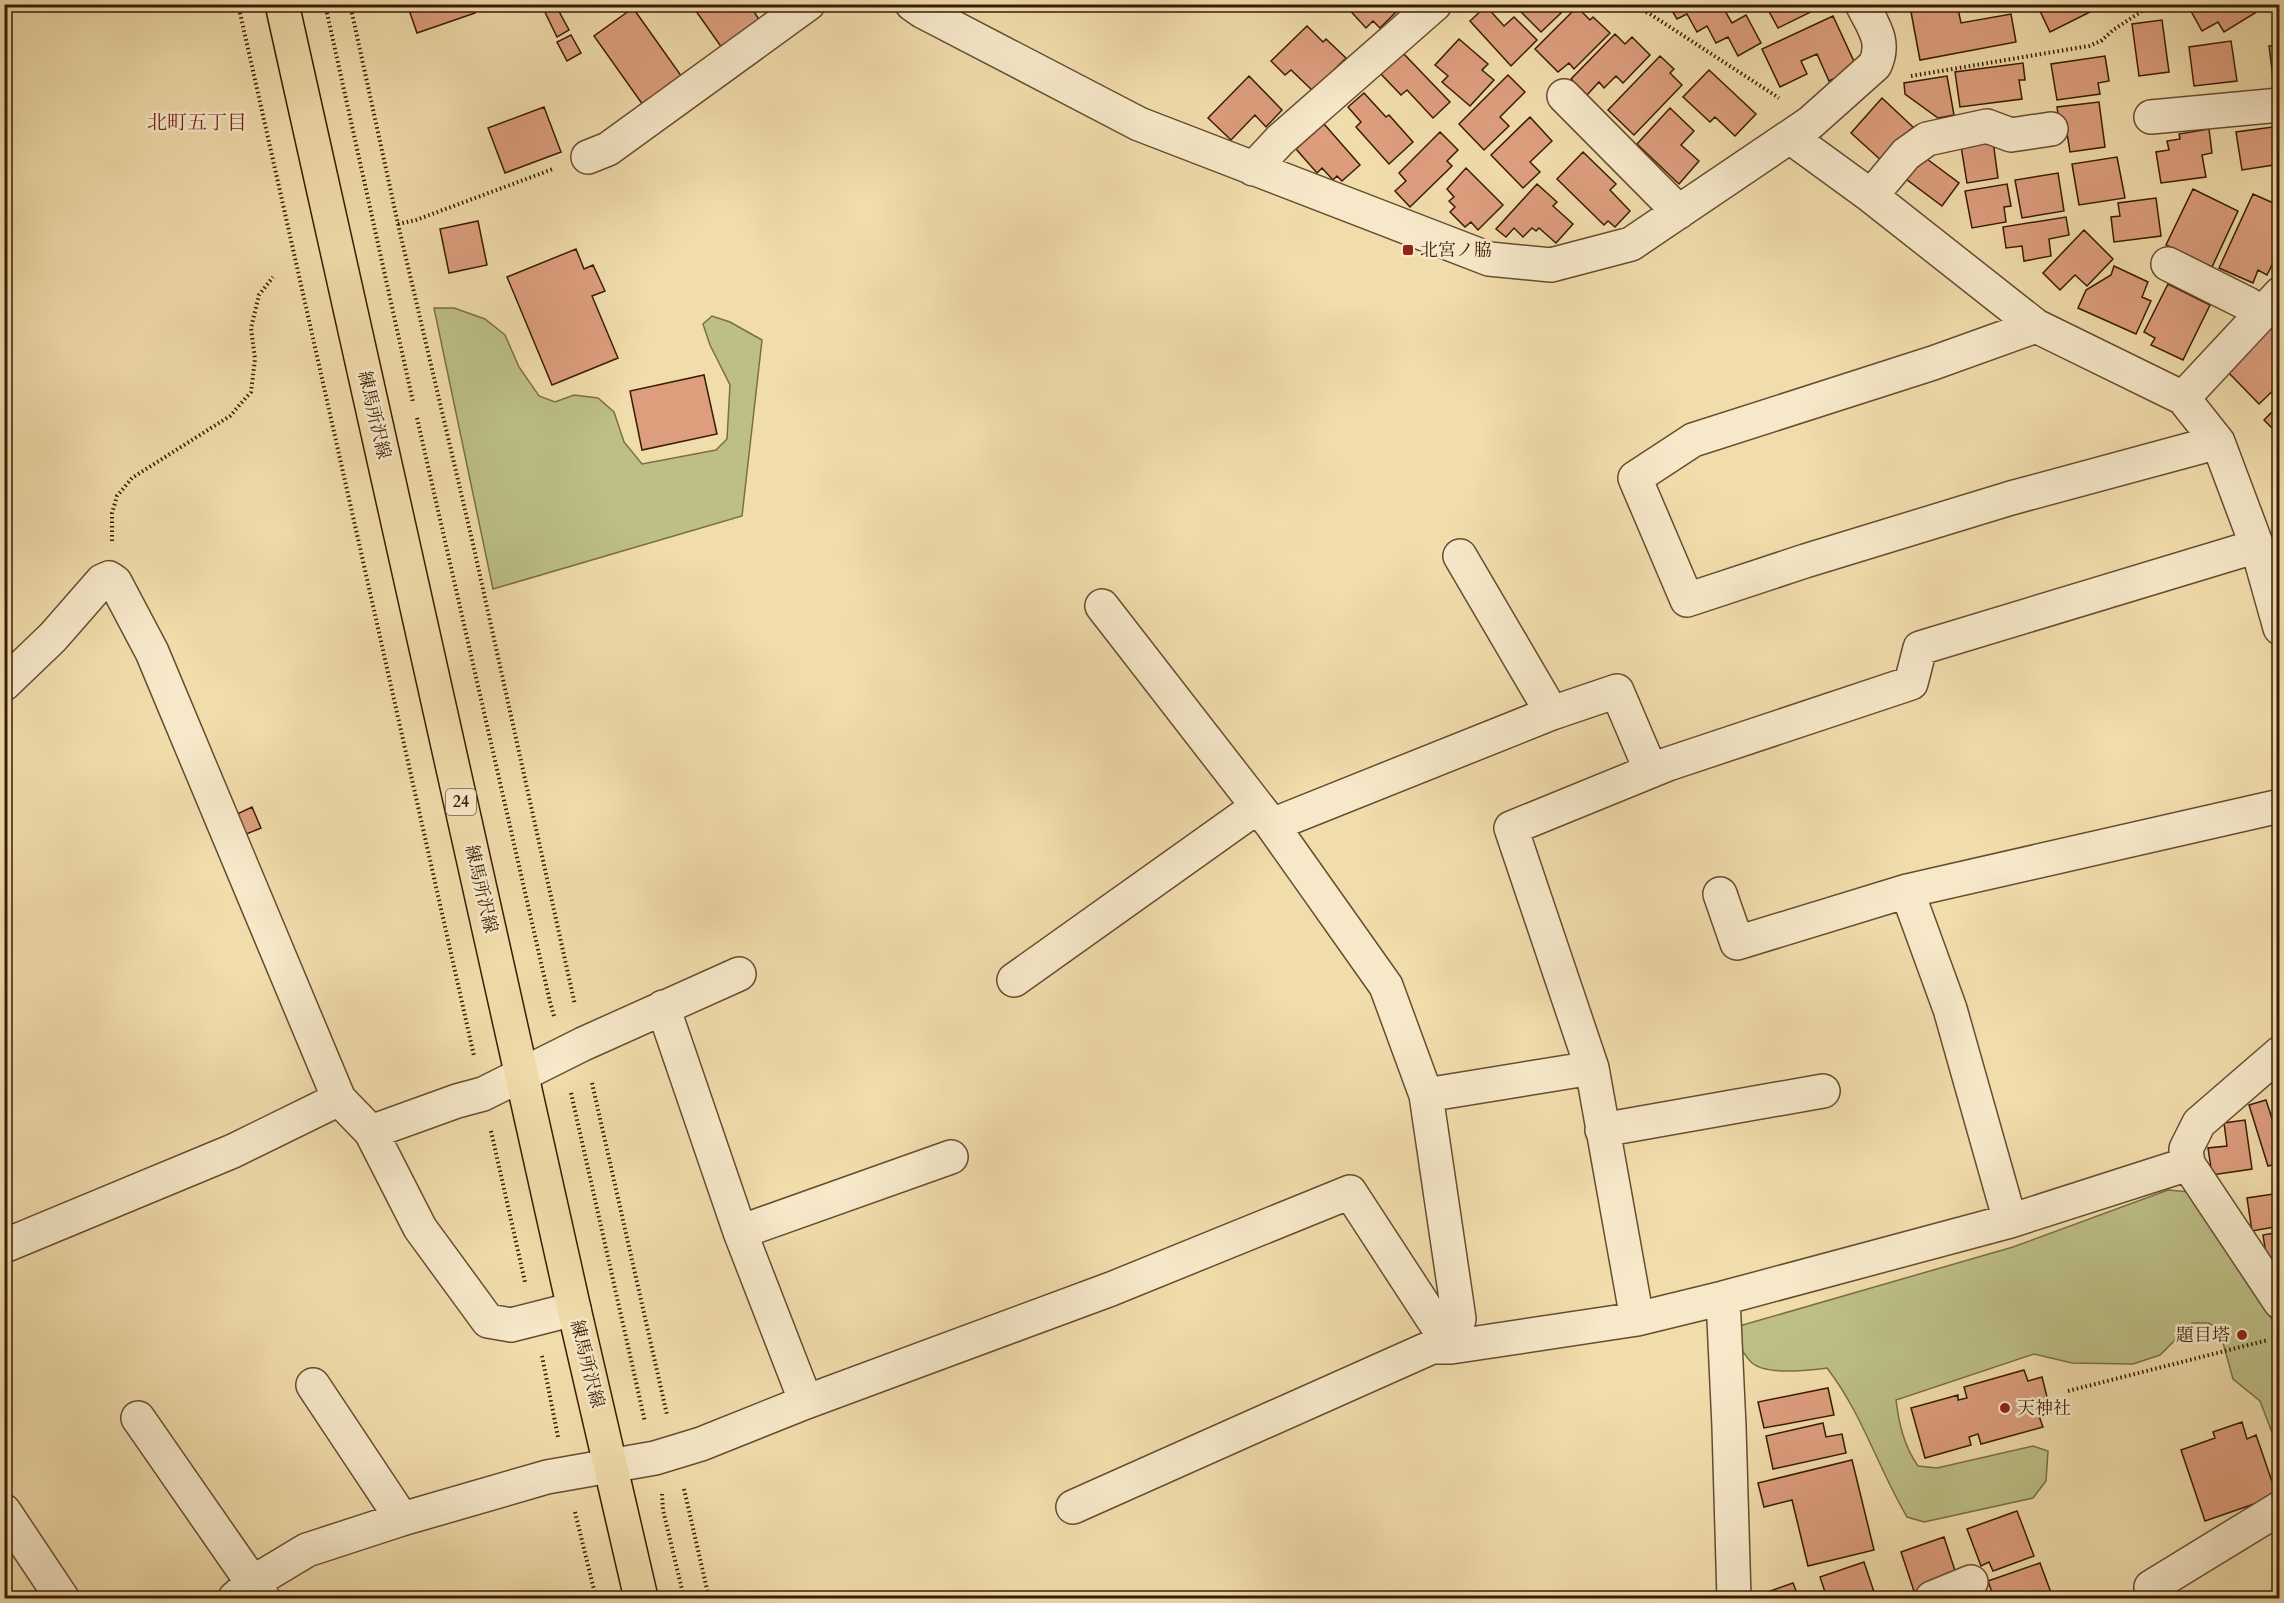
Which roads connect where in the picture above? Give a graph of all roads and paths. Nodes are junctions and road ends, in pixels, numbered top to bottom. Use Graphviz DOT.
graph roads {
  1 [pos="238,4"];
  2 [pos="282,4"];
  3 [pos="325,4"];
  4 [pos="350,4"];
  5 [pos="808,4"];
  6 [pos="912,4"];
  7 [pos="1435,4"];
  8 [pos="1630,4"];
  9 [pos="1862,4"];
  10 [pos="2153,4"];
  11 [pos="1904,78"];
  12 [pos="1564,96"];
  13 [pos="2280,105"];
  14 [pos="2151,117"];
  15 [pos="2051,129"];
  16 [pos="1800,130"];
  17 [pos="588,157"];
  18 [pos="1253,169"];
  19 [pos="1871,196"];
  20 [pos="1679,212"];
  21 [pos="398,224"];
  22 [pos="2168,264"];
  23 [pos="273,277"];
  24 [pos="2273,303"];
  25 [pos="2036,326"];
  26 [pos="2183,398"];
  27 [pos="2218,442"];
  28 [pos="2257,546"];
  29 [pos="1460,556"];
  30 [pos="109,578"];
  31 [pos="1102,606"];
  32 [pos="2280,628"];
  33 [pos="4,684"];
  34 [pos="1552,712"];
  35 [pos="1651,771"];
  36 [pos="2280,806"];
  37 [pos="1264,816"];
  38 [pos="1907,891"];
  39 [pos="1720,894"];
  40 [pos="739,974"];
  41 [pos="1014,980"];
  42 [pos="663,1006"];
  43 [pos="574,1048"];
  44 [pos="2280,1053"];
  45 [pos="1592,1068"];
  46 [pos="522,1073"];
  47 [pos="1823,1091"];
  48 [pos="483,1094"];
  49 [pos="1426,1095"];
  50 [pos="339,1100"];
  51 [pos="1602,1130"];
  52 [pos="371,1132"];
  53 [pos="951,1157"];
  54 [pos="2188,1164"];
  55 [pos="2010,1221"];
  56 [pos="740,1232"];
  57 [pos="4,1246"];
  58 [pos="1723,1298"];
  59 [pos="2280,1302"];
  60 [pos="574,1309"];
  61 [pos="534,1319"];
  62 [pos="1637,1319"];
  63 [pos="2268,1340"];
  64 [pos="1451,1347"];
  65 [pos="313,1385"];
  66 [pos="2068,1391"];
  67 [pos="806,1402"];
  68 [pos="138,1418"];
  69 [pos="665,1455"];
  70 [pos="612,1466"];
  71 [pos="567,1473"];
  72 [pos="1073,1507"];
  73 [pos="2280,1508"];
  74 [pos="4,1511"];
  75 [pos="402,1519"];
  76 [pos="1971,1582"];
  77 [pos="2151,1587"];
  78 [pos="250,1593"];
  79 [pos="62,1599"];
  80 [pos="596,1599"];
  81 [pos="641,1599"];
  82 [pos="684,1599"];
  83 [pos="709,1599"];
  84 [pos="1734,1599"];
  85 [pos="1932,1599"];
  1 -- 48 [label="path"];
  2 -- 46 [label="main road, 練馬所沢線 / 24"];
  3 -- 43 [label="path"];
  4 -- 21 [label="path"];
  5 -- 17 [label="street"];
  6 -- 18 [label="street"];
  7 -- 18 [label="street"];
  8 -- 16 [label="path"];
  9 -- 16 [label="street"];
  10 -- 11 [label="path"];
  12 -- 20 [label="street"];
  13 -- 14 [label="street"];
  15 -- 19 [label="street"];
  16 -- 19 [label="street"];
  16 -- 20 [label="street"];
  17 -- 21 [label="path"];
  18 -- 20 [label="street"];
  19 -- 25 [label="street"];
  21 -- 43 [label="path"];
  22 -- 24 [label="street"];
  23 -- 30 [label="path"];
  24 -- 26 [label="street"];
  25 -- 26 [label="street"];
  25 -- 27 [label="street"];
  26 -- 27 [label="street"];
  27 -- 28 [label="street"];
  28 -- 32 [label="street"];
  28 -- 35 [label="street"];
  29 -- 34 [label="street"];
  30 -- 33 [label="street"];
  30 -- 50 [label="street"];
  31 -- 37 [label="street"];
  34 -- 35 [label="street"];
  34 -- 37 [label="street"];
  35 -- 45 [label="street"];
  36 -- 38 [label="street"];
  37 -- 41 [label="street"];
  37 -- 49 [label="street"];
  38 -- 39 [label="street"];
  38 -- 55 [label="street"];
  40 -- 42 [label="street"];
  42 -- 43 [label="street"];
  42 -- 56 [label="street"];
  43 -- 46 [label="street"];
  43 -- 69 [label="path"];
  43 -- 69 [label="path"];
  44 -- 54 [label="street"];
  45 -- 49 [label="street"];
  45 -- 51 [label="street"];
  46 -- 48 [label="street"];
  46 -- 60 [label="main road, 練馬所沢線 / 24"];
  47 -- 51 [label="street"];
  48 -- 52 [label="street"];
  48 -- 61 [label="path"];
  49 -- 64 [label="street"];
  50 -- 52 [label="street"];
  50 -- 57 [label="street"];
  51 -- 62 [label="street"];
  52 -- 61 [label="street"];
  53 -- 56 [label="street"];
  54 -- 55 [label="street"];
  54 -- 59 [label="street"];
  55 -- 58 [label="street"];
  56 -- 67 [label="street"];
  58 -- 62 [label="street"];
  58 -- 84 [label="street"];
  60 -- 61 [label="street"];
  60 -- 70 [label="main road, 練馬所沢線 / 24"];
  61 -- 71 [label="path"];
  62 -- 64 [label="street"];
  63 -- 66 [label="path"];
  64 -- 67 [label="street"];
  64 -- 72 [label="street"];
  65 -- 75 [label="street"];
  67 -- 69 [label="street"];
  68 -- 78 [label="street"];
  69 -- 70 [label="street"];
  69 -- 82 [label="path"];
  69 -- 83 [label="path"];
  70 -- 71 [label="street"];
  70 -- 81 [label="main road, 練馬所沢線 / 24"];
  71 -- 75 [label="street"];
  71 -- 80 [label="path"];
  73 -- 77 [label="street"];
  74 -- 79 [label="street"];
  75 -- 78 [label="street"];
  76 -- 85 [label="street"];
}
